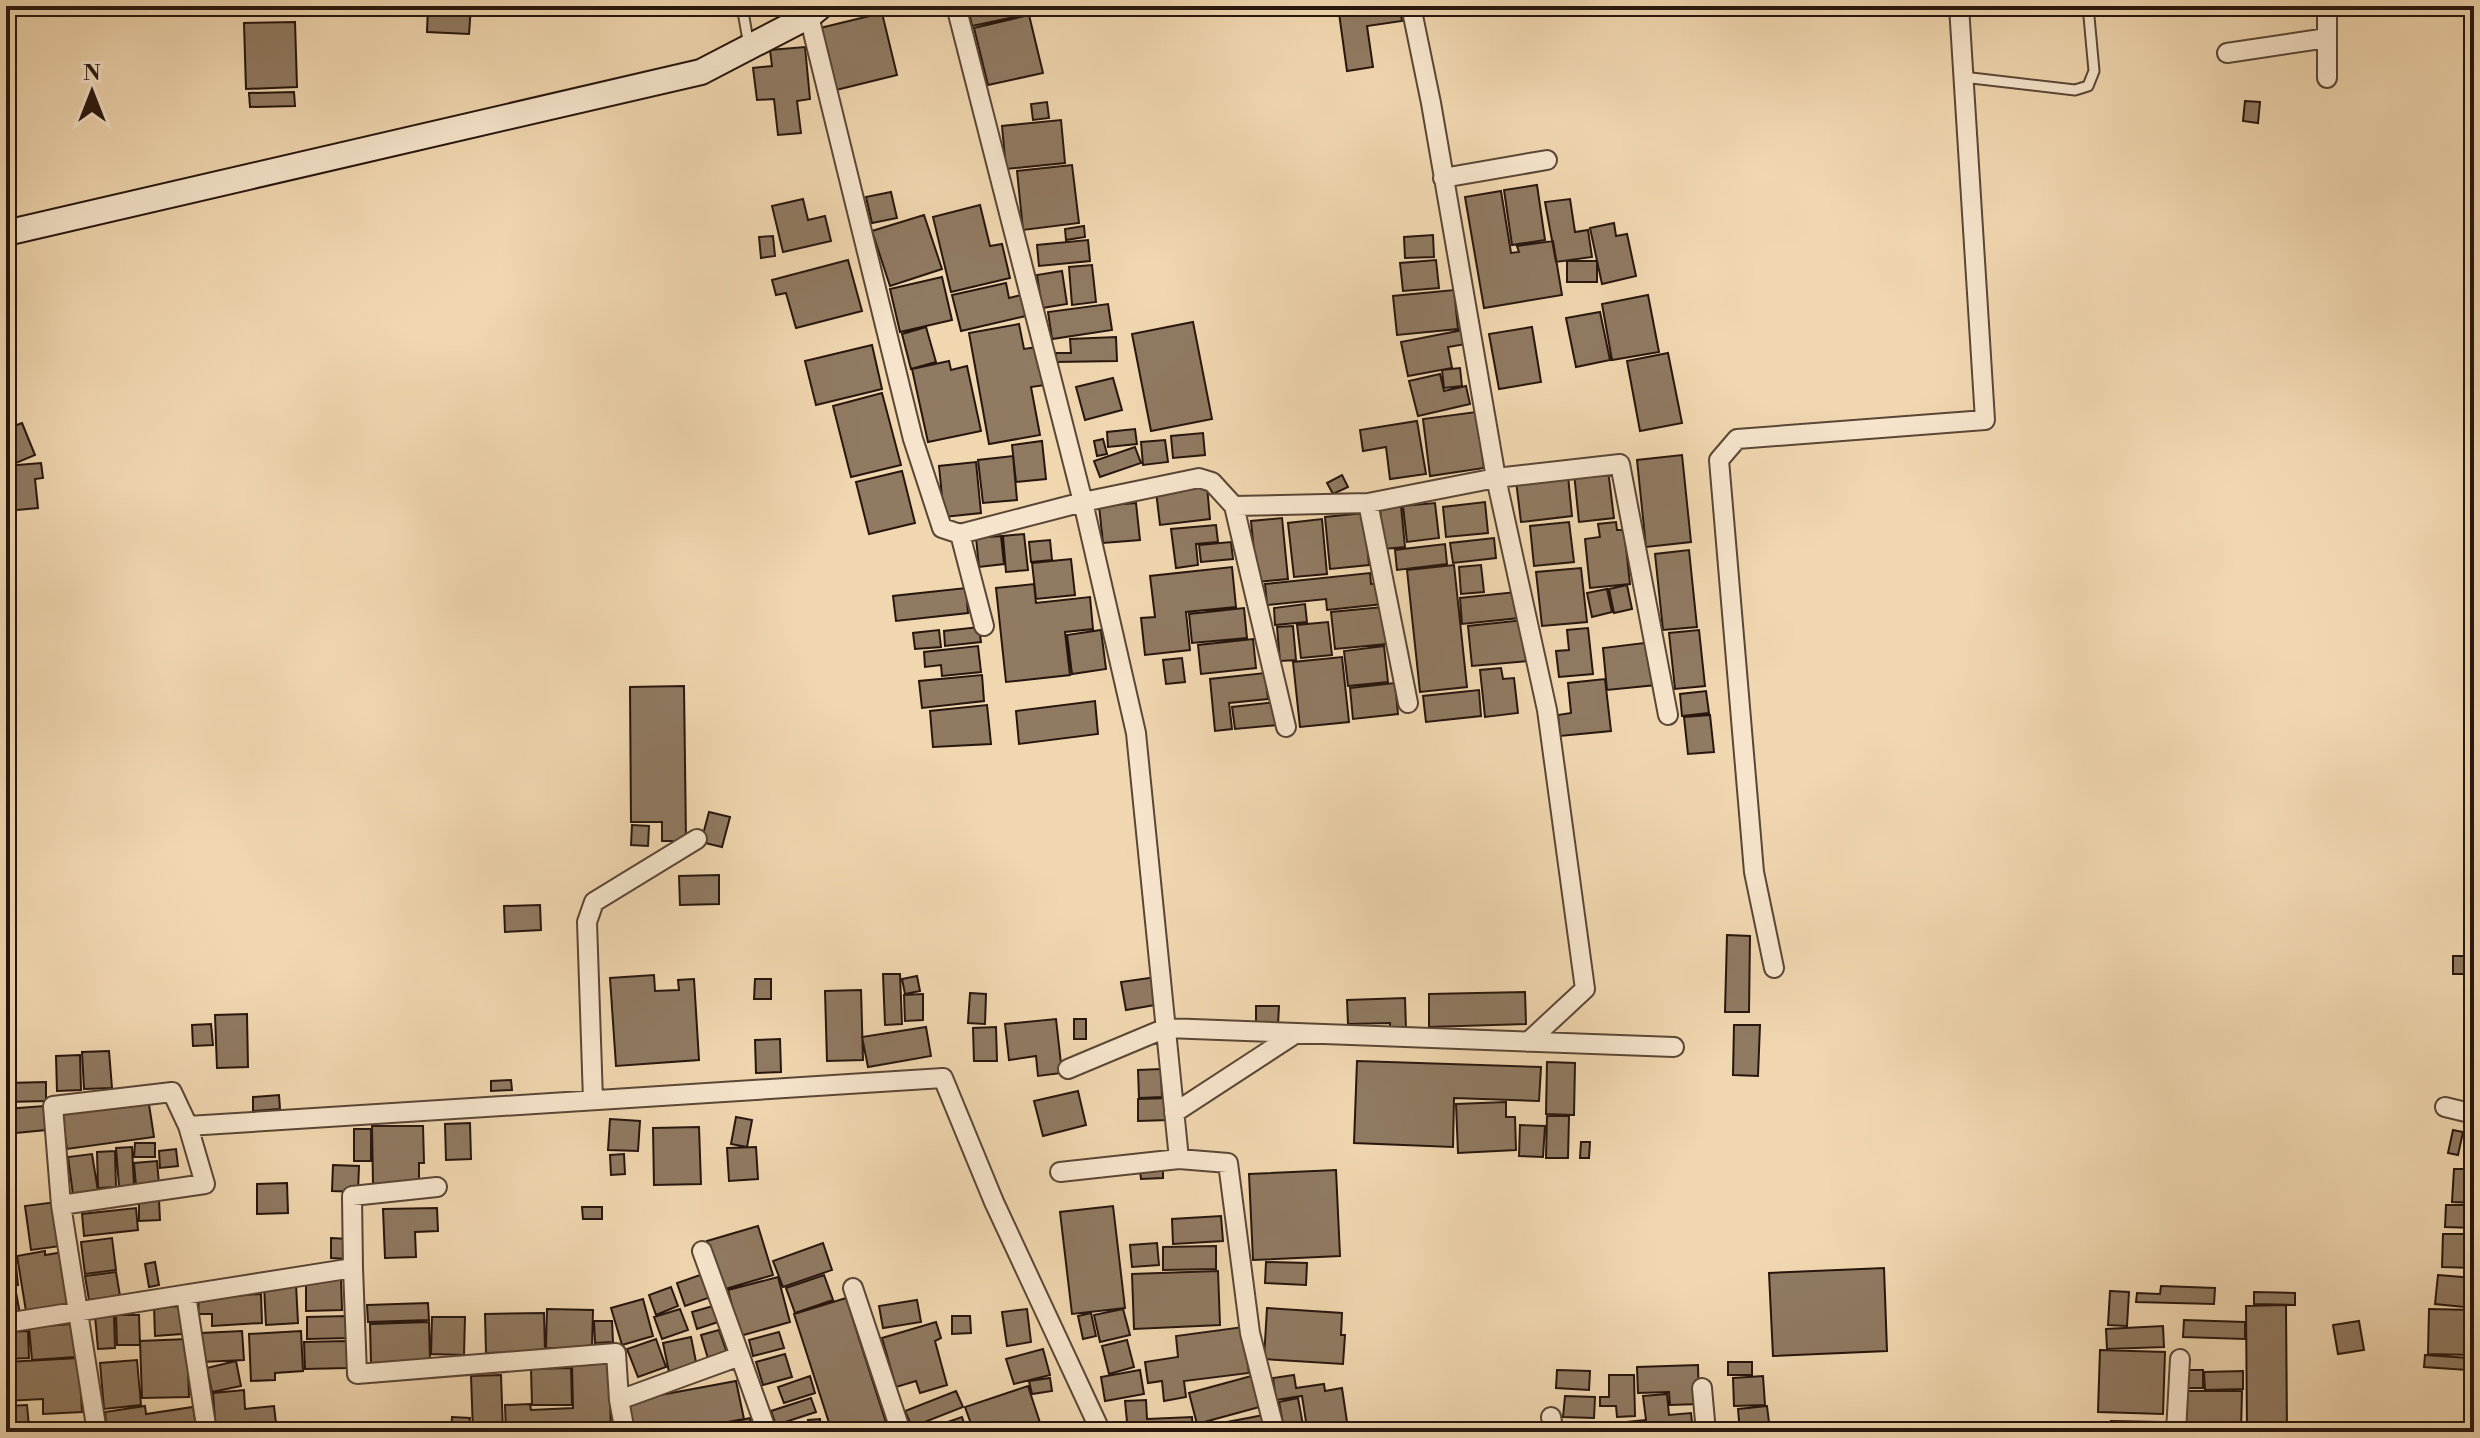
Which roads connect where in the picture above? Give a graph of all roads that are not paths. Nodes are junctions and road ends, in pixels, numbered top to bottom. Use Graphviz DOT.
graph roads {
  1 [pos="742,6"];
  2 [pos="956,6"];
  3 [pos="1411,6"];
  4 [pos="1959,6"];
  5 [pos="2088,6"];
  6 [pos="2327,6"];
  7 [pos="815,11"];
  8 [pos="2327,38"];
  9 [pos="749,46"];
  10 [pos="2227,53"];
  11 [pos="1963,77"];
  12 [pos="2327,78"];
  13 [pos="1547,160"];
  14 [pos="1443,178"];
  15 [pos="6,233"];
  16 [pos="1496,478"];
  17 [pos="1083,502"];
  18 [pos="1368,503"];
  19 [pos="1234,506"];
  20 [pos="960,534"];
  21 [pos="984,626"];
  22 [pos="1408,703"];
  23 [pos="1668,715"];
  24 [pos="1286,727"];
  25 [pos="697,839"];
  26 [pos="1774,968"];
  27 [pos="1166,1028"];
  28 [pos="1298,1033"];
  29 [pos="1528,1042"];
  30 [pos="1674,1047"];
  31 [pos="1068,1069"];
  32 [pos="593,1100"];
  33 [pos="2445,1107"];
  34 [pos="1174,1113"];
  35 [pos="2474,1114"];
  36 [pos="188,1126"];
  37 [pos="1179,1159"];
  38 [pos="1060,1172"];
  39 [pos="437,1187"];
  40 [pos="61,1205"];
  41 [pos="702,1251"];
  42 [pos="353,1268"];
  43 [pos="853,1288"];
  44 [pos="186,1295"];
  45 [pos="79,1311"];
  46 [pos="6,1323"];
  47 [pos="740,1356"];
  48 [pos="2180,1359"];
  49 [pos="1702,1388"];
  50 [pos="619,1400"];
  51 [pos="96,1432"];
  52 [pos="207,1432"];
  53 [pos="625,1432"];
  54 [pos="767,1432"];
  55 [pos="901,1432"];
  56 [pos="1101,1432"];
  57 [pos="1275,1432"];
  58 [pos="1706,1432"];
  59 [pos="2176,1432"];
  1 -- 9 [label="lane"];
  2 -- 17 [label="street"];
  3 -- 14 [label="street"];
  4 -- 11 [label="street"];
  5 -- 11 [label="lane"];
  6 -- 8 [label="street"];
  7 -- 9 [label="street"];
  7 -- 20 [label="street"];
  8 -- 10 [label="street"];
  8 -- 12 [label="street"];
  9 -- 15 [label="street"];
  11 -- 26 [label="street"];
  13 -- 14 [label="street"];
  14 -- 16 [label="street"];
  16 -- 18 [label="street"];
  16 -- 23 [label="street"];
  16 -- 29 [label="street"];
  17 -- 19 [label="street"];
  17 -- 20 [label="street"];
  17 -- 27 [label="street"];
  18 -- 19 [label="street"];
  18 -- 22 [label="street"];
  19 -- 24 [label="street"];
  20 -- 21 [label="street"];
  25 -- 32 [label="street"];
  27 -- 28 [label="street"];
  27 -- 31 [label="street"];
  27 -- 34 [label="street"];
  28 -- 29 [label="street"];
  28 -- 34 [label="street"];
  29 -- 30 [label="street"];
  32 -- 36 [label="street"];
  32 -- 56 [label="street"];
  33 -- 35 [label="street"];
  34 -- 37 [label="street"];
  36 -- 40 [label="street"];
  36 -- 40 [label="street"];
  37 -- 38 [label="street"];
  37 -- 57 [label="street"];
  39 -- 42 [label="street"];
  40 -- 45 [label="street"];
  41 -- 47 [label="street"];
  42 -- 44 [label="street"];
  42 -- 50 [label="street"];
  43 -- 55 [label="street"];
  44 -- 45 [label="street"];
  44 -- 52 [label="street"];
  45 -- 46 [label="street"];
  45 -- 51 [label="street"];
  47 -- 50 [label="street"];
  47 -- 54 [label="street"];
  48 -- 59 [label="street"];
  49 -- 58 [label="street"];
  50 -- 53 [label="street"];
}
